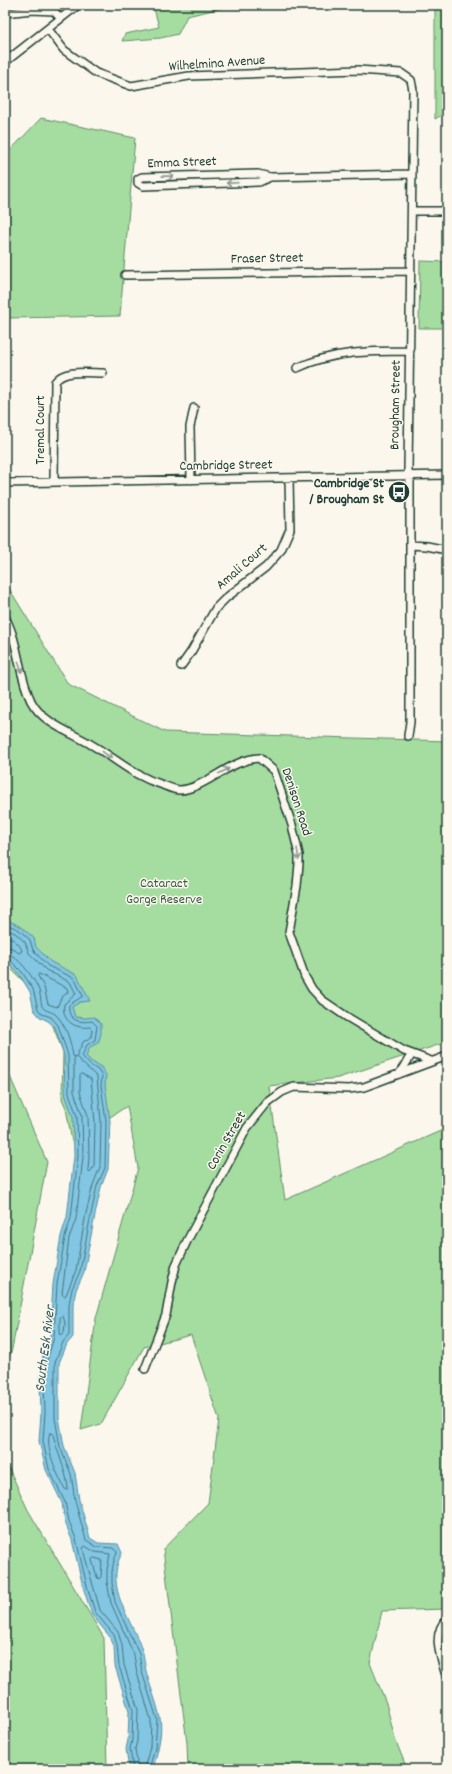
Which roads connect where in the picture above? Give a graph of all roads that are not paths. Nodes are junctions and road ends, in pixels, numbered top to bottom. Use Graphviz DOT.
graph roads {
  1 [pos="78,5"];
  2 [pos="5,13"];
  3 [pos="60,18"];
  4 [pos="48,29"];
  5 [pos="5,62"];
  6 [pos="407,76"];
  7 [pos="412,174"];
  8 [pos="270,177"];
  9 [pos="412,211"];
  10 [pos="447,211"];
  11 [pos="411,271"];
  12 [pos="125,275"];
  13 [pos="410,351"];
  14 [pos="297,368"];
  15 [pos="103,373"];
  16 [pos="194,408"];
  17 [pos="447,475"];
  18 [pos="409,476"];
  19 [pos="289,478"];
  20 [pos="191,480"];
  21 [pos="54,482"];
  22 [pos="5,483"];
  23 [pos="410,546"];
  24 [pos="447,550"];
  25 [pos="5,617"];
  26 [pos="181,666"];
  27 [pos="408,736"];
  28 [pos="412,1054"];
  29 [pos="447,1056"];
  30 [pos="431,1061"];
  31 [pos="399,1074"];
  32 [pos="144,1369"];
  33 [pos="446,1620"];
  34 [pos="447,1679"];
  1 -- 3 [label="street"];
  2 -- 3 [label="street"];
  3 -- 4 [label="street"];
  4 -- 5 [label="street"];
  4 -- 6 [label="street, Wilhelmina Avenue"];
  6 -- 7 [label="street, Brougham Street"];
  7 -- 8 [label="street, Emma Street"];
  7 -- 9 [label="street, Brougham Street"];
  8 -- 8 [label="street, Emma Street, one-way"];
  9 -- 10 [label="street"];
  9 -- 11 [label="street, Brougham Street"];
  11 -- 12 [label="street, Fraser Street"];
  11 -- 13 [label="street, Brougham Street"];
  13 -- 14 [label="street"];
  13 -- 18 [label="street, Brougham Street"];
  15 -- 21 [label="street, Tremal Court"];
  16 -- 20 [label="street"];
  17 -- 18 [label="street, Cambridge Street"];
  18 -- 19 [label="street, Cambridge Street"];
  18 -- 23 [label="street, Brougham Street"];
  19 -- 20 [label="street, Cambridge Street"];
  19 -- 26 [label="street, Amali Court"];
  20 -- 21 [label="street, Cambridge Street"];
  21 -- 22 [label="street, Cambridge Street"];
  23 -- 24 [label="street"];
  23 -- 27 [label="street, Brougham Street"];
  25 -- 28 [label="street, Denison Road, one-way"];
  28 -- 30 [label="street, Denison Road"];
  28 -- 31 [label="street"];
  29 -- 30 [label="street, Corin Street"];
  30 -- 31 [label="street, Corin Street"];
  31 -- 32 [label="street, Corin Street"];
  33 -- 34 [label="street"];
}
